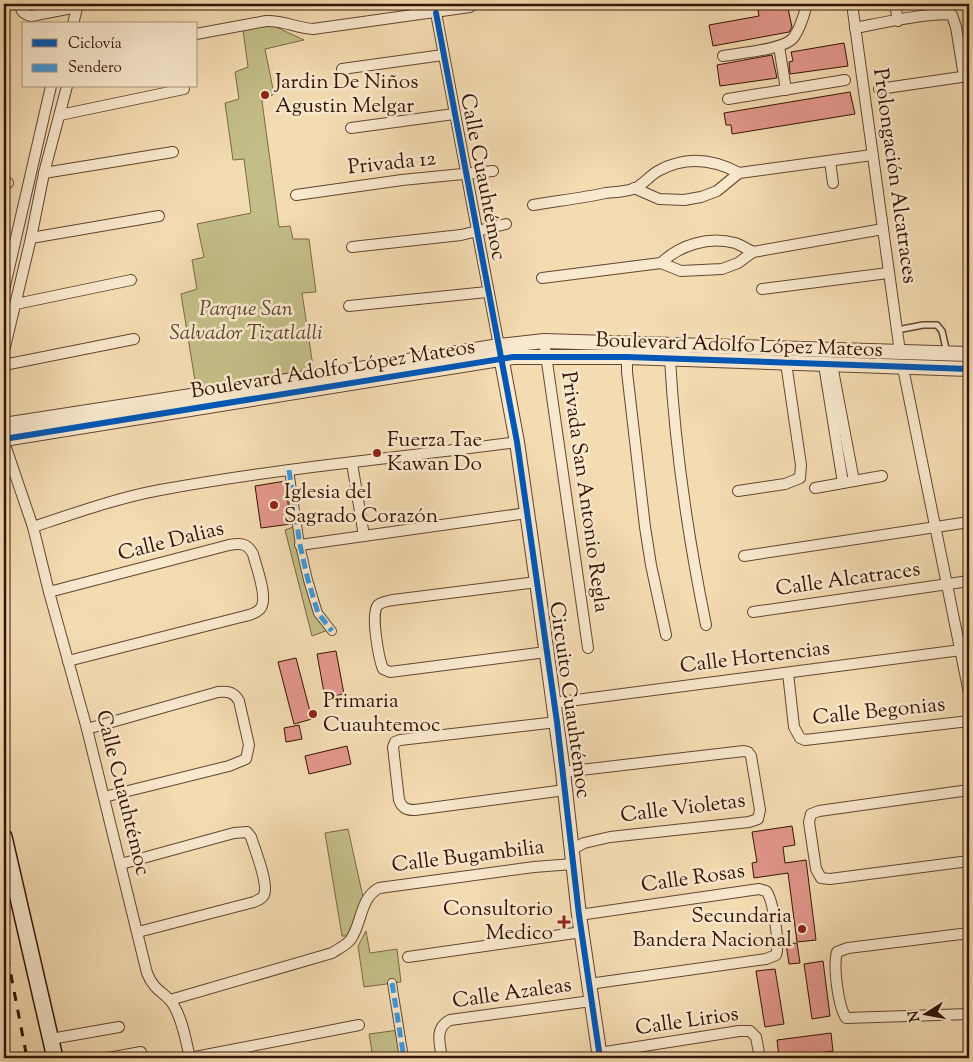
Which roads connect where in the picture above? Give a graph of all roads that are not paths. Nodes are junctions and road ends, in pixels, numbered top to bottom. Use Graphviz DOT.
graph roads {
  1 [pos="20,4"];
  2 [pos="807,4"];
  3 [pos="852,4"];
  4 [pos="895,4"];
  5 [pos="77,6"];
  6 [pos="470,7"];
  7 [pos="436,13"];
  8 [pos="898,20"];
  9 [pos="73,22"];
  10 [pos="855,28"];
  11 [pos="198,34"];
  12 [pos="779,46"];
  13 [pos="443,55"];
  14 [pos="723,56"];
  15 [pos="342,69"];
  16 [pos="966,76"];
  17 [pos="845,80"];
  18 [pos="52,88"];
  19 [pos="67,88"];
  20 [pos="184,89"];
  21 [pos="879,89"];
  22 [pos="786,90"];
  23 [pos="728,100"];
  24 [pos="454,114"];
  25 [pos="60,115"];
  26 [pos="351,128"];
  27 [pos="38,145"];
  28 [pos="50,149"];
  29 [pos="173,152"];
  30 [pos="872,155"];
  31 [pos="830,161"];
  32 [pos="493,171"];
  33 [pos="44,173"];
  34 [pos="739,173"];
  35 [pos="466,174"];
  36 [pos="833,182"];
  37 [pos="634,188"];
  38 [pos="296,195"];
  39 [pos="533,205"];
  40 [pos="159,216"];
  41 [pos="506,224"];
  42 [pos="883,229"];
  43 [pos="476,231"];
  44 [pos="31,238"];
  45 [pos="352,247"];
  46 [pos="753,252"];
  47 [pos="661,263"];
  48 [pos="888,273"];
  49 [pos="542,278"];
  50 [pos="132,280"];
  51 [pos="762,289"];
  52 [pos="4,290"];
  53 [pos="487,292"];
  54 [pos="16,304"];
  55 [pos="349,306"];
  56 [pos="896,330"];
  57 [pos="6,336"];
  58 [pos="134,340"];
  59 [pos="544,341"];
  60 [pos="4,351"];
  61 [pos="500,352"];
  62 [pos="900,352"];
  63 [pos="947,353"];
  64 [pos="969,354"];
  65 [pos="545,356"];
  66 [pos="627,357"];
  67 [pos="670,359"];
  68 [pos="786,363"];
  69 [pos="4,365"];
  70 [pos="828,365"];
  71 [pos="904,368"];
  72 [pos="969,369"];
  73 [pos="247,394"];
  74 [pos="4,425"];
  75 [pos="4,441"];
  76 [pos="516,442"];
  77 [pos="352,462"];
  78 [pos="289,470"];
  79 [pos="882,476"];
  80 [pos="849,482"];
  81 [pos="815,488"];
  82 [pos="738,491"];
  83 [pos="527,512"];
  84 [pos="969,522"];
  85 [pos="33,527"];
  86 [pos="936,527"];
  87 [pos="364,536"];
  88 [pos="300,545"];
  89 [pos="744,556"];
  90 [pos="969,581"];
  91 [pos="537,582"];
  92 [pos="948,584"];
  93 [pos="49,592"];
  94 [pos="753,612"];
  95 [pos="706,625"];
  96 [pos="332,631"];
  97 [pos="666,635"];
  98 [pos="588,648"];
  99 [pos="961,650"];
  100 [pos="546,652"];
  101 [pos="68,661"];
  102 [pos="788,673"];
  103 [pos="969,693"];
  104 [pos="553,703"];
  105 [pos="969,721"];
  106 [pos="557,722"];
  107 [pos="87,729"];
  108 [pos="563,772"];
  109 [pos="565,790"];
  110 [pos="969,790"];
  111 [pos="104,797"];
  112 [pos="4,837"];
  113 [pos="572,857"];
  114 [pos="969,861"];
  115 [pos="121,864"];
  116 [pos="579,915"];
  117 [pos="138,932"];
  118 [pos="582,932"];
  119 [pos="969,933"];
  120 [pos="408,957"];
  121 [pos="392,983"];
  122 [pos="589,984"];
  123 [pos="170,1000"];
  124 [pos="591,1001"];
  125 [pos="969,1014"];
  126 [pos="359,1025"];
  127 [pos="118,1027"];
  128 [pos="51,1039"];
  129 [pos="141,1052"];
  130 [pos="599,1056"];
  131 [pos="55,1058"];
  132 [pos="108,1058"];
  133 [pos="190,1058"];
  134 [pos="404,1058"];
  135 [pos="442,1058"];
  136 [pos="760,1058"];
  1 -- 5 [label="street"];
  2 -- 12 [label="street"];
  3 -- 10 [label="street, Prolongación Alcatraces"];
  4 -- 8 [label="street"];
  5 -- 9 [label="street"];
  6 -- 7 [label="street"];
  7 -- 11 [label="street"];
  7 -- 13 [label="street, Calle Cuauhtémoc"];
  8 -- 10 [label="street"];
  8 -- 16 [label="street"];
  10 -- 30 [label="street, Prolongación Alcatraces"];
  12 -- 14 [label="street"];
  12 -- 22 [label="street"];
  13 -- 15 [label="street"];
  13 -- 24 [label="street, Calle Cuauhtémoc"];
  16 -- 21 [label="street"];
  17 -- 22 [label="street"];
  18 -- 27 [label="street"];
  19 -- 25 [label="street"];
  20 -- 25 [label="street"];
  22 -- 23 [label="street"];
  24 -- 26 [label="street"];
  24 -- 35 [label="street, Calle Cuauhtémoc"];
  25 -- 28 [label="street"];
  27 -- 28 [label="street"];
  27 -- 52 [label="street"];
  28 -- 33 [label="street"];
  29 -- 33 [label="street"];
  30 -- 31 [label="street"];
  30 -- 42 [label="street, Prolongación Alcatraces"];
  31 -- 34 [label="street"];
  31 -- 36 [label="street"];
  32 -- 35 [label="street, Privada 12"];
  33 -- 44 [label="street"];
  34 -- 37 [label="street"];
  34 -- 37 [label="street"];
  35 -- 38 [label="street, Privada 12"];
  35 -- 43 [label="street, Calle Cuauhtémoc"];
  37 -- 39 [label="street"];
  40 -- 44 [label="street"];
  41 -- 43 [label="street"];
  42 -- 46 [label="street"];
  42 -- 48 [label="street, Prolongación Alcatraces"];
  43 -- 45 [label="street"];
  43 -- 53 [label="street, Calle Cuauhtémoc"];
  44 -- 54 [label="street"];
  46 -- 47 [label="street"];
  46 -- 47 [label="street"];
  47 -- 49 [label="street"];
  48 -- 51 [label="street"];
  48 -- 56 [label="street, Prolongación Alcatraces"];
  50 -- 54 [label="street"];
  53 -- 55 [label="street"];
  53 -- 61 [label="street, Calle Cuauhtémoc"];
  54 -- 57 [label="street"];
  56 -- 62 [label="street, Prolongación Alcatraces"];
  56 -- 63 [label="lane"];
  57 -- 60 [label="street"];
  58 -- 69 [label="street"];
  59 -- 61 [label="street, Boulevard Adolfo López Mateos"];
  59 -- 62 [label="street, Boulevard Adolfo López Mateos"];
  59 -- 65 [label="street, Privada San Antonio Regla"];
  61 -- 65 [label="street, Boulevard Adolfo López Mateos"];
  61 -- 73 [label="street, Boulevard Adolfo López Mateos"];
  61 -- 76 [label="street, Circuito Cuauhtémoc"];
  62 -- 63 [label="street, Boulevard Adolfo López Mateos"];
  63 -- 64 [label="street, Boulevard Adolfo López Mateos"];
  65 -- 66 [label="street, Boulevard Adolfo López Mateos"];
  65 -- 98 [label="street, Privada San Antonio Regla"];
  66 -- 67 [label="street, Boulevard Adolfo López Mateos"];
  66 -- 97 [label="street"];
  67 -- 68 [label="street, Boulevard Adolfo López Mateos"];
  67 -- 95 [label="street"];
  68 -- 70 [label="street, Boulevard Adolfo López Mateos"];
  68 -- 82 [label="street"];
  70 -- 71 [label="street, Boulevard Adolfo López Mateos"];
  70 -- 80 [label="street"];
  71 -- 72 [label="street, Boulevard Adolfo López Mateos"];
  71 -- 86 [label="street, Calle Alcatraces"];
  73 -- 74 [label="street, Boulevard Adolfo López Mateos"];
  73 -- 75 [label="street, Boulevard Adolfo López Mateos"];
  75 -- 85 [label="street, Calle Cuauhtémoc"];
  76 -- 77 [label="street"];
  76 -- 83 [label="street, Circuito Cuauhtémoc"];
  77 -- 78 [label="street"];
  77 -- 87 [label="street"];
  78 -- 85 [label="street"];
  78 -- 88 [label="street"];
  79 -- 80 [label="street"];
  80 -- 81 [label="street"];
  83 -- 87 [label="street"];
  83 -- 91 [label="street, Circuito Cuauhtémoc"];
  84 -- 86 [label="street"];
  85 -- 93 [label="street, Calle Cuauhtémoc"];
  86 -- 89 [label="street"];
  86 -- 92 [label="street, Calle Alcatraces"];
  87 -- 88 [label="street"];
  88 -- 96 [label="street"];
  90 -- 92 [label="street"];
  91 -- 100 [label="street, Circuito Cuauhtémoc"];
  91 -- 100 [label="street"];
  92 -- 94 [label="street, Calle Alcatraces"];
  92 -- 99 [label="street, Calle Alcatraces"];
  93 -- 101 [label="street, Calle Cuauhtémoc"];
  93 -- 101 [label="street, Calle Dalias"];
  99 -- 102 [label="street, Calle Hortencias"];
  99 -- 103 [label="street, Calle Alcatraces"];
  100 -- 104 [label="street, Circuito Cuauhtémoc"];
  101 -- 107 [label="street, Calle Cuauhtémoc"];
  102 -- 104 [label="street, Calle Hortencias"];
  102 -- 105 [label="street, Calle Begonias"];
  104 -- 106 [label="street, Circuito Cuauhtémoc"];
  106 -- 108 [label="street, Circuito Cuauhtémoc"];
  106 -- 109 [label="street"];
  107 -- 111 [label="street, Calle Cuauhtémoc"];
  107 -- 111 [label="street"];
  108 -- 109 [label="street, Circuito Cuauhtémoc"];
  108 -- 113 [label="street, Calle Violetas"];
  109 -- 113 [label="street, Circuito Cuauhtémoc"];
  110 -- 114 [label="street"];
  111 -- 115 [label="street, Calle Cuauhtémoc"];
  112 -- 128 [label="main road"];
  113 -- 116 [label="street, Circuito Cuauhtémoc"];
  113 -- 123 [label="street, Calle Bugambilia"];
  115 -- 117 [label="street, Calle Cuauhtémoc"];
  115 -- 117 [label="street"];
  116 -- 118 [label="street, Circuito Cuauhtémoc"];
  116 -- 122 [label="street, Calle Rosas"];
  117 -- 123 [label="street, Calle Cuauhtémoc"];
  118 -- 120 [label="street"];
  118 -- 122 [label="street, Circuito Cuauhtémoc"];
  119 -- 125 [label="street"];
  121 -- 134 [label="street"];
  122 -- 124 [label="street, Circuito Cuauhtémoc"];
  123 -- 133 [label="street, Calle Cuauhtémoc"];
  124 -- 130 [label="street, Circuito Cuauhtémoc"];
  124 -- 135 [label="street, Calle Azaleas"];
  126 -- 133 [label="street"];
  127 -- 128 [label="street"];
  128 -- 131 [label="main road"];
  129 -- 132 [label="street"];
  130 -- 136 [label="street, Calle Lirios"];
}
